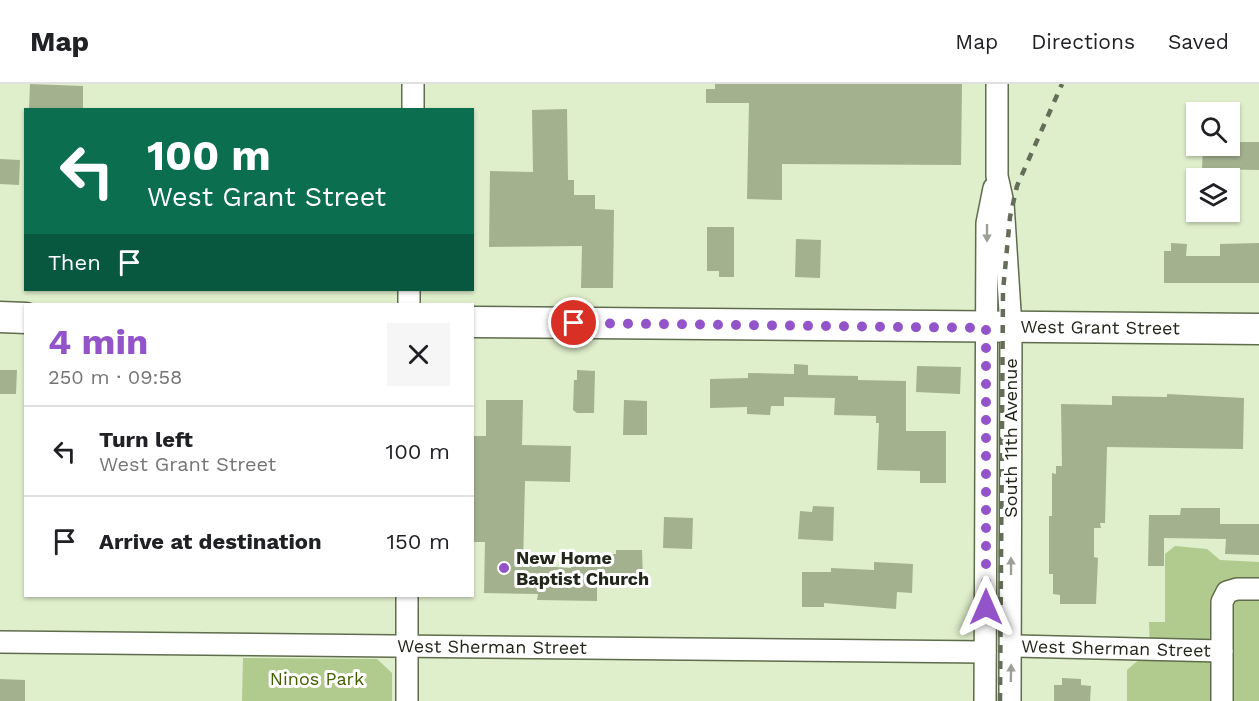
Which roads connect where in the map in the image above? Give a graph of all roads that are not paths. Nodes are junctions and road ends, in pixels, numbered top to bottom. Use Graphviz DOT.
graph roads {
  1 [pos="413,84"];
  2 [pos="997,84"];
  3 [pos="413,108"];
  4 [pos="0,317"];
  5 [pos="24,318"];
  6 [pos="474,322"];
  7 [pos="999,328"];
  8 [pos="1259,329"];
  9 [pos="1259,589"];
  10 [pos="407,597"];
  11 [pos="0,642"];
  12 [pos="407,646"];
  13 [pos="1011,646"];
  14 [pos="1222,651"];
  15 [pos="985,652"];
  16 [pos="407,701"];
  17 [pos="985,701"];
  18 [pos="1010,701"];
  19 [pos="1222,701"];
  1 -- 3 [label="street"];
  2 -- 7 [label="street, South 11th Avenue"];
  4 -- 5 [label="main road"];
  6 -- 7 [label="main road, West Grant Street"];
  7 -- 8 [label="main road, West Grant Street"];
  13 -- 7 [label="street, South 11th Avenue, one-way"];
  7 -- 15 [label="street, South 11th Avenue"];
  9 -- 14 [label="street"];
  10 -- 12 [label="street"];
  11 -- 12 [label="street, West Sherman Street"];
  12 -- 15 [label="street, West Sherman Street"];
  12 -- 16 [label="street"];
  13 -- 14 [label="street, West Sherman Street"];
  18 -- 13 [label="street, South 11th Avenue, one-way"];
  14 -- 19 [label="street"];
  15 -- 17 [label="street, South 11th Avenue"];
}
